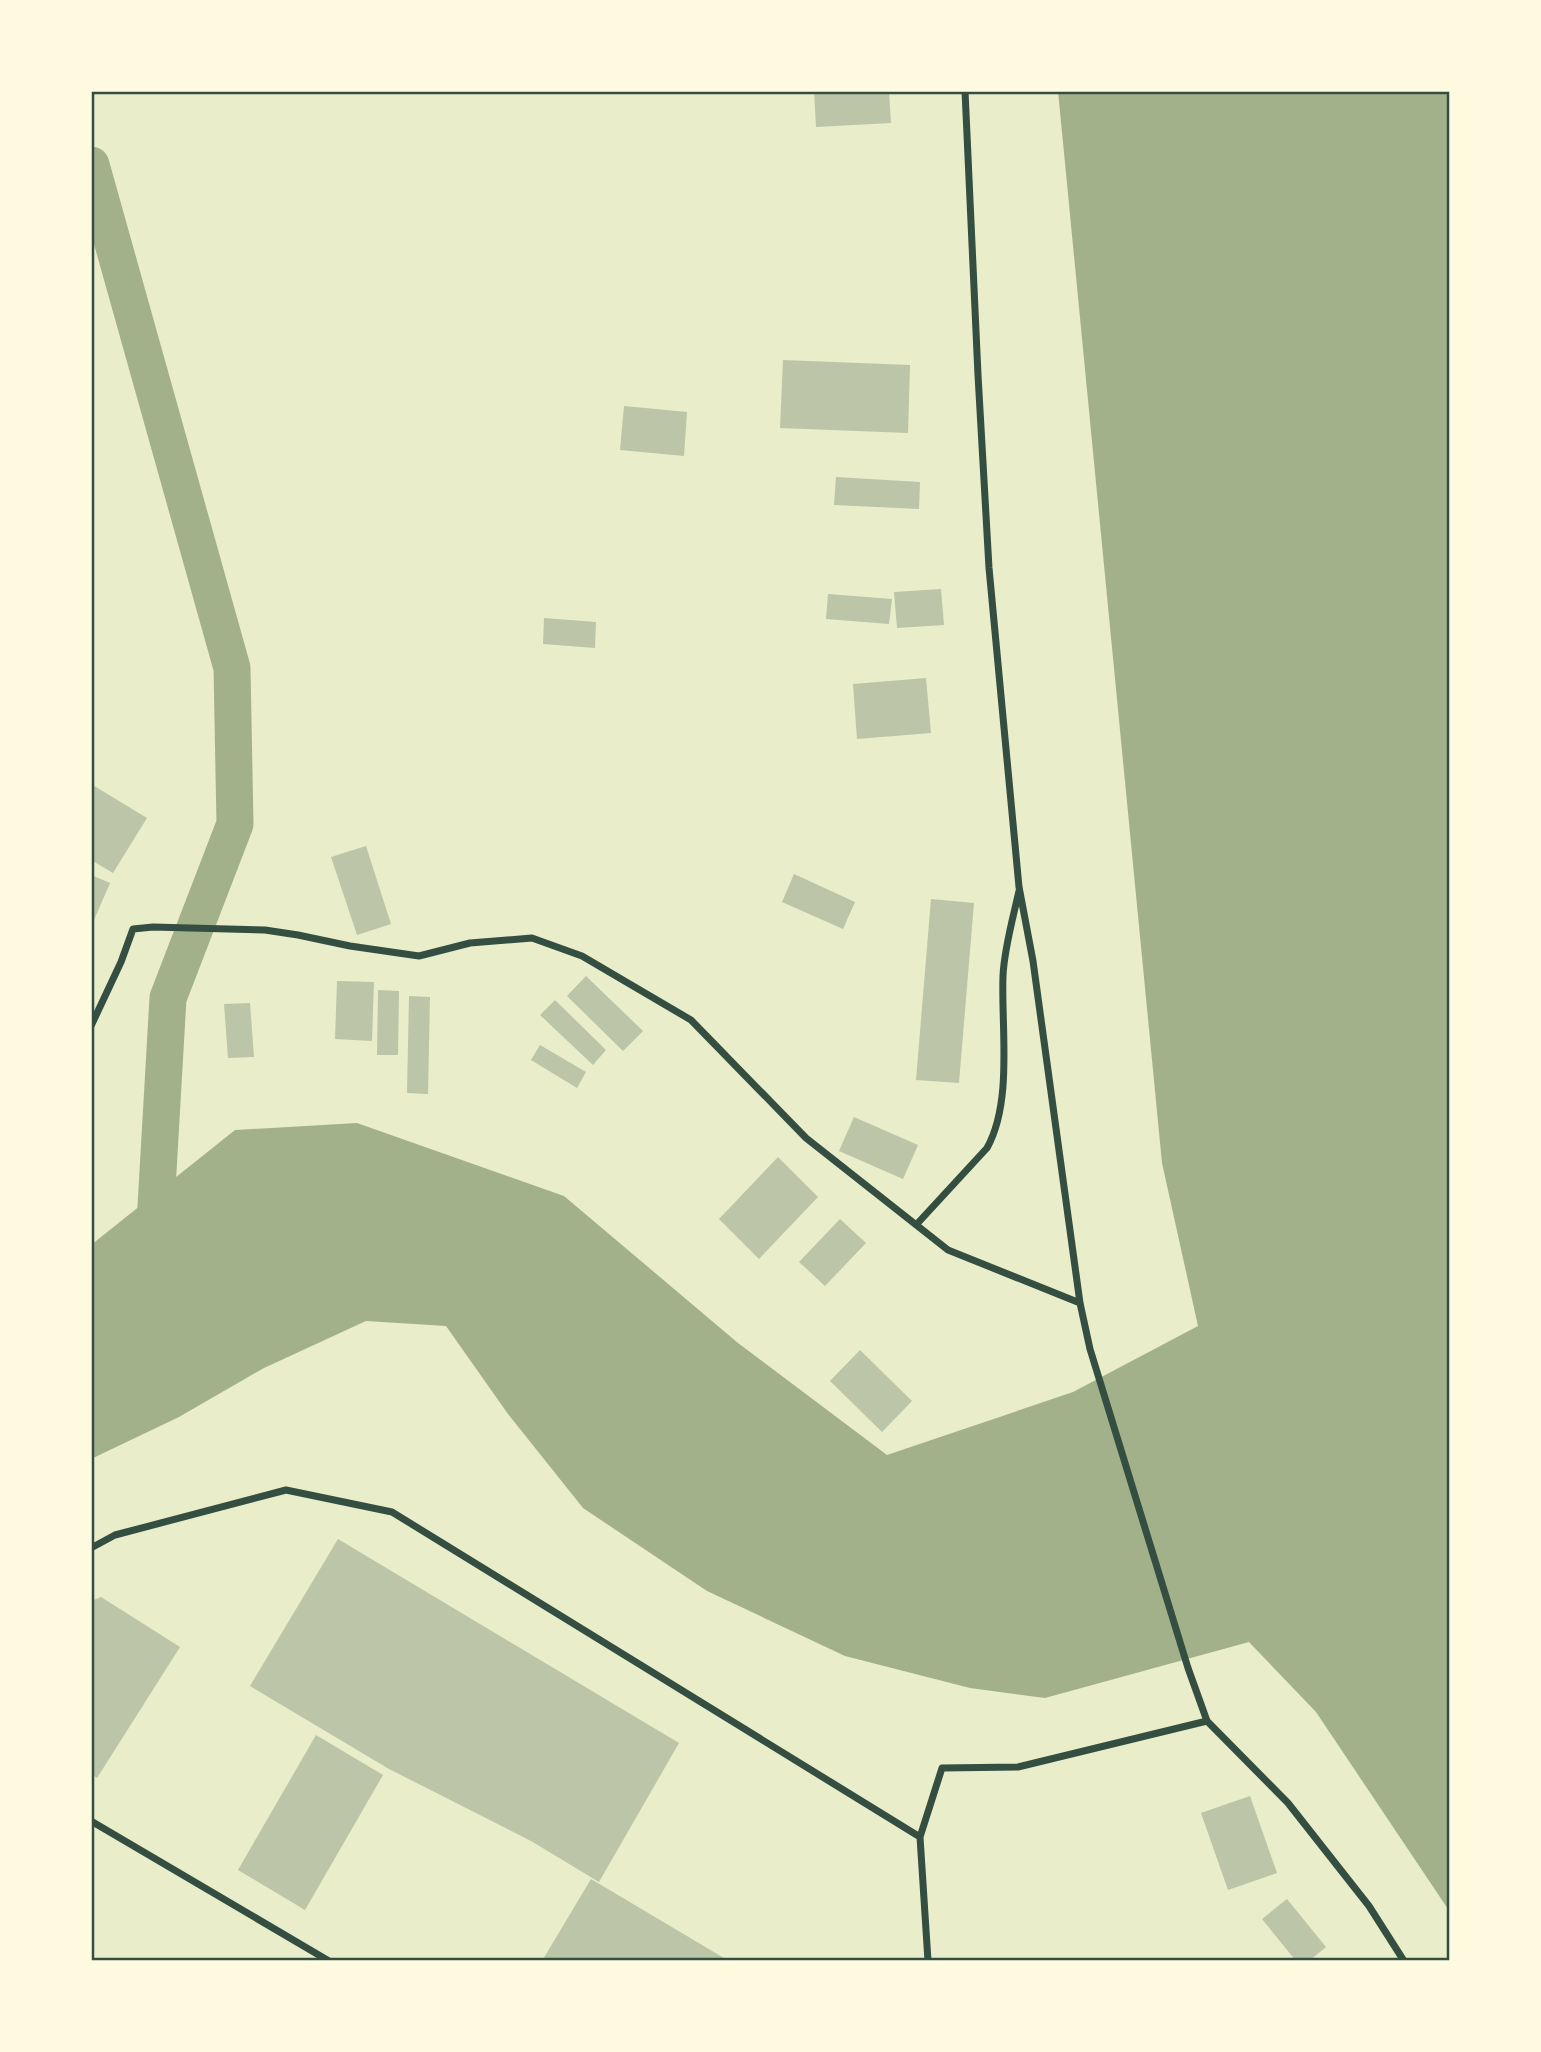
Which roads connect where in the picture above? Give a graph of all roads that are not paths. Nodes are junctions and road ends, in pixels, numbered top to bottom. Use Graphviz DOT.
graph roads {
  1 [pos="965,91"];
  2 [pos="1019,887"];
  3 [pos="91,1026"];
  4 [pos="916,1225"];
  5 [pos="1080,1303"];
  6 [pos="91,1548"];
  7 [pos="1207,1721"];
  8 [pos="91,1821"];
  9 [pos="920,1837"];
  10 [pos="329,1961"];
  11 [pos="928,1961"];
  12 [pos="1404,1961"];
  1 -- 2 [label="street"];
  2 -- 4 [label="street"];
  2 -- 5 [label="street"];
  3 -- 4 [label="street"];
  4 -- 5 [label="street"];
  5 -- 7 [label="street"];
  6 -- 9 [label="street"];
  7 -- 9 [label="street"];
  7 -- 12 [label="street"];
  8 -- 10 [label="street"];
  9 -- 11 [label="street"];
}
